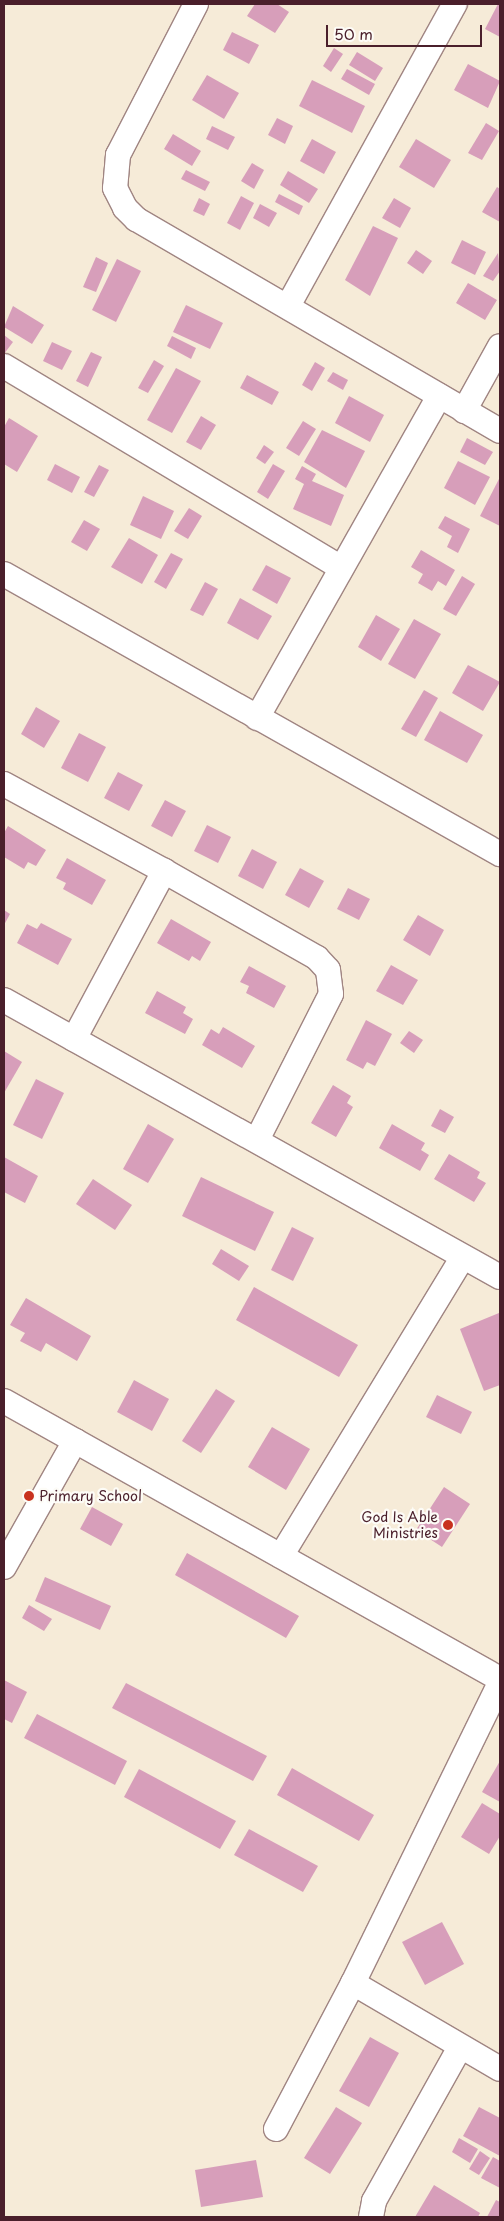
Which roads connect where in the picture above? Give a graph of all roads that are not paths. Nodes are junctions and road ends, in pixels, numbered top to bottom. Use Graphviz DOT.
graph roads {
  1 [pos="196,4"];
  2 [pos="455,4"];
  3 [pos="288,306"];
  4 [pos="500,346"];
  5 [pos="4,366"];
  6 [pos="439,396"];
  7 [pos="464,411"];
  8 [pos="500,431"];
  9 [pos="341,568"];
  10 [pos="4,574"];
  11 [pos="257,718"];
  12 [pos="4,784"];
  13 [pos="500,854"];
  14 [pos="164,871"];
  15 [pos="4,1000"];
  16 [pos="74,1039"];
  17 [pos="257,1140"];
  18 [pos="463,1257"];
  19 [pos="500,1277"];
  20 [pos="4,1401"];
  21 [pos="75,1440"];
  22 [pos="281,1556"];
  23 [pos="4,1567"];
  24 [pos="500,1679"];
  25 [pos="500,1683"];
  26 [pos="353,1983"];
  27 [pos="460,2047"];
  28 [pos="500,2069"];
  29 [pos="276,2129"];
  30 [pos="371,2217"];
  1 -- 3 [label="street"];
  2 -- 3 [label="street"];
  3 -- 6 [label="street"];
  4 -- 7 [label="street"];
  5 -- 9 [label="street"];
  6 -- 7 [label="street"];
  6 -- 9 [label="street"];
  7 -- 8 [label="street"];
  9 -- 11 [label="street"];
  10 -- 11 [label="street"];
  11 -- 13 [label="street"];
  12 -- 14 [label="street"];
  14 -- 16 [label="street"];
  14 -- 17 [label="street"];
  15 -- 16 [label="street"];
  16 -- 17 [label="street"];
  17 -- 18 [label="street"];
  18 -- 19 [label="street"];
  18 -- 22 [label="street"];
  20 -- 21 [label="street"];
  21 -- 22 [label="street"];
  21 -- 23 [label="street"];
  22 -- 24 [label="street"];
  25 -- 26 [label="street"];
  26 -- 27 [label="street"];
  26 -- 29 [label="street"];
  27 -- 28 [label="street"];
  27 -- 30 [label="street"];
}
